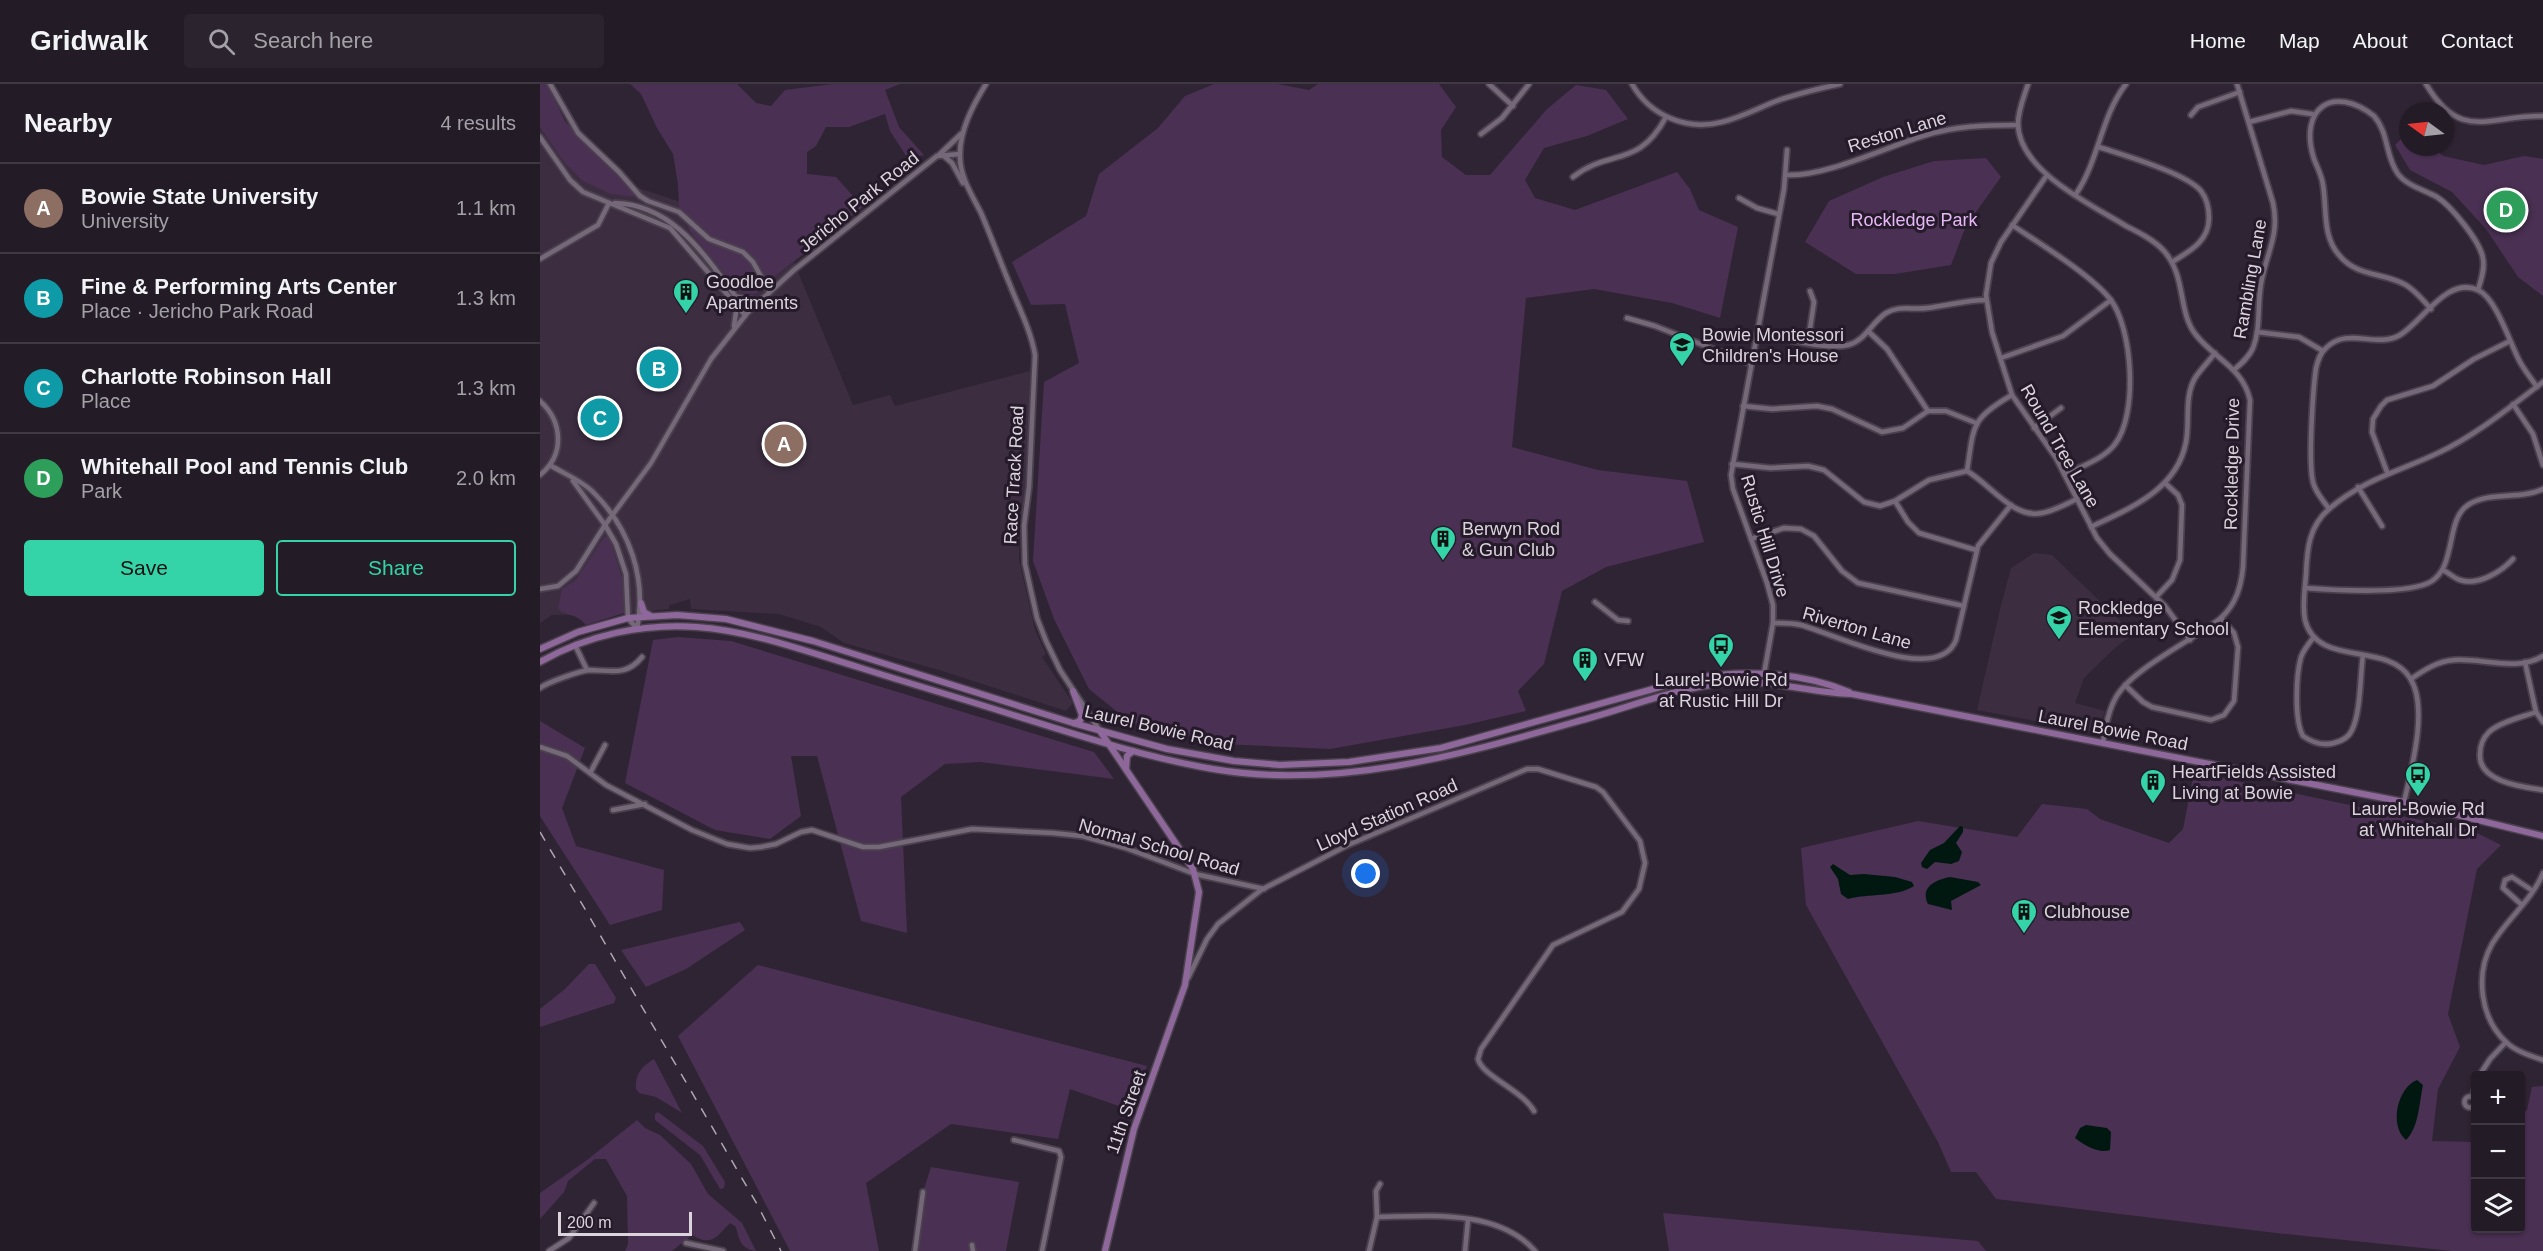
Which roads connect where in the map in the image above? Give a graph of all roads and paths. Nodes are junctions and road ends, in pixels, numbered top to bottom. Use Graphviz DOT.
graph roads {
  1 [pos="550,84"];
  2 [pos="986,84"];
  3 [pos="1489,84"];
  4 [pos="1529,84"];
  5 [pos="1632,84"];
  6 [pos="1840,84"];
  7 [pos="2028,84"];
  8 [pos="2126,84"];
  9 [pos="2237,84"];
  10 [pos="2426,84"];
  11 [pos="1831,85"];
  12 [pos="2240,92"];
  13 [pos="2335,95"];
  14 [pos="2355,98"];
  15 [pos="1513,106"];
  16 [pos="2312,114"];
  17 [pos="2191,115"];
  18 [pos="2543,116"];
  19 [pos="1666,117"];
  20 [pos="2249,122"];
  21 [pos="2018,125"];
  22 [pos="966,126"];
  23 [pos="1481,134"];
  24 [pos="540,137"];
  25 [pos="2099,147"];
  26 [pos="1787,150"];
  27 [pos="960,154"];
  28 [pos="939,156"];
  29 [pos="1786,175"];
  30 [pos="2047,175"];
  31 [pos="1573,177"];
  32 [pos="969,187"];
  33 [pos="2076,194"];
  34 [pos="1739,198"];
  35 [pos="609,203"];
  36 [pos="1778,214"];
  37 [pos="2012,225"];
  38 [pos="540,259"];
  39 [pos="2172,262"];
  40 [pos="2478,290"];
  41 [pos="769,291"];
  42 [pos="1810,291"];
  43 [pos="734,298"];
  44 [pos="1986,300"];
  45 [pos="2111,300"];
  46 [pos="759,301"];
  47 [pos="2431,309"];
  48 [pos="747,313"];
  49 [pos="1627,318"];
  50 [pos="1868,332"];
  51 [pos="2258,332"];
  52 [pos="731,333"];
  53 [pos="1757,334"];
  54 [pos="2510,341"];
  55 [pos="1808,342"];
  56 [pos="2323,351"];
  57 [pos="2215,353"];
  58 [pos="2001,358"];
  59 [pos="1751,364"];
  60 [pos="2235,369"];
  61 [pos="2543,382"];
  62 [pos="2537,387"];
  63 [pos="2012,395"];
  64 [pos="540,401"];
  65 [pos="2513,404"];
  66 [pos="1743,406"];
  67 [pos="2061,408"];
  68 [pos="1928,411"];
  69 [pos="1976,423"];
  70 [pos="2034,428"];
  71 [pos="1732,464"];
  72 [pos="550,465"];
  73 [pos="2543,465"];
  74 [pos="1967,471"];
  75 [pos="2387,472"];
  76 [pos="540,475"];
  77 [pos="2065,475"];
  78 [pos="572,479"];
  79 [pos="2165,483"];
  80 [pos="2358,487"];
  81 [pos="2543,489"];
  82 [pos="2077,499"];
  83 [pos="1895,501"];
  84 [pos="2011,505"];
  85 [pos="2329,509"];
  86 [pos="612,515"];
  87 [pos="605,525"];
  88 [pos="2382,526"];
  89 [pos="2091,527"];
  90 [pos="1751,539"];
  91 [pos="1976,550"];
  92 [pos="2513,559"];
  93 [pos="2443,570"];
  94 [pos="2305,588"];
  95 [pos="540,589"];
  96 [pos="2156,597"];
  97 [pos="1595,602"];
  98 [pos="641,603"];
  99 [pos="1964,606"];
  100 [pos="651,617"];
  101 [pos="628,618"];
  102 [pos="640,618"];
  103 [pos="2222,618"];
  104 [pos="1628,621"];
  105 [pos="1773,623"];
  106 [pos="637,629"];
  107 [pos="2314,637"];
  108 [pos="2190,640"];
  109 [pos="575,645"];
  110 [pos="540,649"];
  111 [pos="2363,655"];
  112 [pos="2543,656"];
  113 [pos="642,657"];
  114 [pos="540,662"];
  115 [pos="2525,663"];
  116 [pos="587,670"];
  117 [pos="1764,674"];
  118 [pos="2411,679"];
  119 [pos="1762,683"];
  120 [pos="2125,685"];
  121 [pos="540,688"];
  122 [pos="1073,691"];
  123 [pos="1852,694"];
  124 [pos="2536,712"];
  125 [pos="2543,722"];
  126 [pos="1073,723"];
  127 [pos="1100,731"];
  128 [pos="2103,743"];
  129 [pos="1108,744"];
  130 [pos="605,745"];
  131 [pos="540,747"];
  132 [pos="1133,751"];
  133 [pos="1126,770"];
  134 [pos="590,773"];
  135 [pos="2543,790"];
  136 [pos="2404,802"];
  137 [pos="645,804"];
  138 [pos="613,810"];
  139 [pos="2543,836"];
  140 [pos="2543,873"];
  141 [pos="1195,874"];
  142 [pos="1262,889"];
  143 [pos="2534,891"];
  144 [pos="2522,905"];
  145 [pos="1185,985"];
  146 [pos="2506,1042"];
  147 [pos="2543,1060"];
  148 [pos="2482,1071"];
  149 [pos="1534,1111"];
  150 [pos="1014,1140"];
  151 [pos="1380,1184"];
  152 [pos="923,1192"];
  153 [pos="594,1203"];
  154 [pos="1377,1217"];
  155 [pos="1468,1220"];
  156 [pos="686,1243"];
  157 [pos="549,1251"];
  158 [pos="721,1251"];
  159 [pos="915,1251"];
  160 [pos="1042,1251"];
  161 [pos="1105,1251"];
  162 [pos="1369,1251"];
  163 [pos="1466,1251"];
  164 [pos="1535,1251"];
  1 -- 41 [label="street"];
  2 -- 22 [label="street, Race Track Road"];
  3 -- 15 [label="street"];
  4 -- 15 [label="street"];
  5 -- 19 [label="street"];
  6 -- 11 [label="street"];
  7 -- 21 [label="street, Rockledge Drive"];
  8 -- 25 [label="street"];
  9 -- 12 [label="street, Rambling Lane"];
  10 -- 18 [label="street"];
  11 -- 19 [label="street"];
  12 -- 17 [label="street"];
  12 -- 20 [label="street, Rambling Lane"];
  13 -- 16 [label="street"];
  14 -- 40 [label="street"];
  15 -- 23 [label="street"];
  16 -- 20 [label="street"];
  16 -- 47 [label="street"];
  19 -- 31 [label="street"];
  20 -- 51 [label="street, Rambling Lane"];
  21 -- 29 [label="street, Reston Lane"];
  21 -- 30 [label="street, Rockledge Drive"];
  22 -- 27 [label="street, Race Track Road"];
  22 -- 28 [label="street"];
  24 -- 35 [label="street"];
  25 -- 33 [label="street"];
  25 -- 39 [label="street"];
  26 -- 29 [label="street, Rustic Hill Drive"];
  27 -- 28 [label="street, Jericho Park Road"];
  27 -- 32 [label="street, Race Track Road"];
  28 -- 32 [label="street"];
  28 -- 41 [label="street, Jericho Park Road"];
  29 -- 36 [label="street, Rustic Hill Drive"];
  30 -- 33 [label="street, Rockledge Drive"];
  30 -- 37 [label="street, Round Tree Lane"];
  32 -- 122 [label="street, Race Track Road"];
  33 -- 39 [label="street, Rockledge Drive"];
  34 -- 36 [label="street"];
  35 -- 38 [label="street"];
  35 -- 43 [label="street"];
  36 -- 53 [label="street, Rustic Hill Drive"];
  37 -- 44 [label="street, Round Tree Lane"];
  37 -- 45 [label="street"];
  39 -- 57 [label="street, Rockledge Drive"];
  40 -- 47 [label="street"];
  40 -- 54 [label="street"];
  41 -- 46 [label="street, Jericho Park Road"];
  42 -- 55 [label="street"];
  43 -- 46 [label="street"];
  43 -- 48 [label="street"];
  43 -- 52 [label="street"];
  44 -- 50 [label="street"];
  44 -- 58 [label="street, Round Tree Lane"];
  45 -- 58 [label="street"];
  45 -- 77 [label="street"];
  46 -- 48 [label="street, Jericho Park Road"];
  47 -- 56 [label="street"];
  48 -- 52 [label="street, Jericho Park Road"];
  49 -- 59 [label="street"];
  50 -- 55 [label="street"];
  50 -- 68 [label="street"];
  51 -- 56 [label="street"];
  51 -- 60 [label="street, Rambling Lane"];
  52 -- 86 [label="street, Jericho Park Road"];
  53 -- 55 [label="street"];
  53 -- 59 [label="street, Rustic Hill Drive"];
  54 -- 62 [label="street"];
  54 -- 75 [label="street"];
  56 -- 85 [label="street"];
  57 -- 60 [label="street, Rockledge Drive"];
  57 -- 79 [label="street"];
  58 -- 63 [label="street, Round Tree Lane"];
  59 -- 66 [label="street, Rustic Hill Drive"];
  60 -- 103 [label="street, Rockledge Drive"];
  61 -- 62 [label="street"];
  62 -- 65 [label="street"];
  63 -- 69 [label="street"];
  63 -- 70 [label="street, Round Tree Lane"];
  64 -- 72 [label="street"];
  65 -- 73 [label="street"];
  65 -- 75 [label="street"];
  66 -- 68 [label="street"];
  66 -- 71 [label="street, Rustic Hill Drive"];
  67 -- 70 [label="street"];
  68 -- 69 [label="street"];
  69 -- 74 [label="street"];
  70 -- 77 [label="street, Round Tree Lane"];
  71 -- 83 [label="street"];
  71 -- 90 [label="street, Rustic Hill Drive"];
  72 -- 76 [label="street"];
  72 -- 78 [label="street"];
  74 -- 83 [label="street"];
  74 -- 84 [label="street"];
  75 -- 80 [label="street"];
  77 -- 82 [label="street, Round Tree Lane"];
  78 -- 86 [label="street"];
  78 -- 87 [label="street"];
  79 -- 89 [label="street"];
  79 -- 96 [label="street"];
  80 -- 85 [label="street"];
  80 -- 88 [label="street"];
  81 -- 93 [label="street"];
  82 -- 84 [label="street"];
  82 -- 89 [label="street, Round Tree Lane"];
  83 -- 91 [label="street"];
  84 -- 91 [label="street, Riverton Lane"];
  85 -- 94 [label="street"];
  86 -- 87 [label="street, Jericho Park Road"];
  86 -- 98 [label="street"];
  87 -- 95 [label="street, Jericho Park Road"];
  87 -- 101 [label="street"];
  89 -- 96 [label="street, Round Tree Lane"];
  90 -- 99 [label="street"];
  90 -- 105 [label="street, Rustic Hill Drive"];
  91 -- 99 [label="street, Riverton Lane"];
  92 -- 93 [label="street"];
  93 -- 94 [label="street"];
  94 -- 107 [label="street"];
  96 -- 108 [label="street, Round Tree Lane"];
  97 -- 104 [label="street"];
  98 -- 100 [label="main road"];
  98 -- 102 [label="street"];
  99 -- 105 [label="street, Riverton Lane"];
  100 -- 102 [label="main road, Laurel Bowie Road"];
  100 -- 126 [label="main road, Laurel Bowie Road"];
  101 -- 102 [label="main road, Laurel Bowie Road"];
  101 -- 106 [label="street"];
  101 -- 110 [label="main road, Laurel Bowie Road"];
  102 -- 106 [label="street"];
  103 -- 108 [label="street, Rockledge Drive"];
  103 -- 120 [label="street"];
  105 -- 117 [label="street, Rustic Hill Drive"];
  106 -- 109 [label="main road, Laurel Bowie Road"];
  106 -- 129 [label="main road, Laurel Bowie Road"];
  107 -- 111 [label="street"];
  107 -- 111 [label="street"];
  108 -- 120 [label="street, Rockledge Drive"];
  109 -- 114 [label="main road, Laurel Bowie Road"];
  109 -- 116 [label="street"];
  111 -- 118 [label="street"];
  112 -- 115 [label="street"];
  113 -- 116 [label="street"];
  115 -- 118 [label="street"];
  115 -- 124 [label="street"];
  116 -- 121 [label="street"];
  117 -- 119 [label="street, Rustic Hill Drive"];
  117 -- 123 [label="main road, Laurel Bowie Road"];
  117 -- 127 [label="main road, Laurel Bowie Road"];
  118 -- 136 [label="street"];
  119 -- 123 [label="main road, Laurel Bowie Road"];
  119 -- 132 [label="main road, Laurel Bowie Road"];
  120 -- 128 [label="street, Rockledge Drive"];
  122 -- 126 [label="main road"];
  122 -- 127 [label="street, Race Track Road"];
  123 -- 128 [label="main road, Laurel Bowie Road"];
  124 -- 125 [label="street"];
  124 -- 135 [label="street"];
  126 -- 127 [label="main road, Laurel Bowie Road"];
  127 -- 129 [label="main road, Race Track Road"];
  128 -- 136 [label="main road, Laurel Bowie Road"];
  129 -- 132 [label="main road, Laurel Bowie Road"];
  129 -- 133 [label="main road, Race Track Road"];
  130 -- 134 [label="street"];
  131 -- 134 [label="street, Normal School Road"];
  132 -- 133 [label="main road"];
  133 -- 141 [label="main road, Race Track Road"];
  134 -- 137 [label="street, Normal School Road"];
  136 -- 139 [label="main road, Laurel Bowie Road"];
  137 -- 138 [label="street"];
  137 -- 141 [label="street, Normal School Road"];
  140 -- 143 [label="street"];
  141 -- 142 [label="street, Normal School Road"];
  141 -- 145 [label="main road, Race Track Road"];
  142 -- 145 [label="street, Lloyd Station Road"];
  142 -- 149 [label="street, Lloyd Station Road"];
  143 -- 144 [label="street"];
  143 -- 144 [label="street"];
  144 -- 146 [label="street"];
  145 -- 161 [label="main road, 11th Street"];
  146 -- 147 [label="street"];
  146 -- 148 [label="street"];
  150 -- 160 [label="street"];
  151 -- 154 [label="street"];
  152 -- 159 [label="street"];
  153 -- 157 [label="street"];
  154 -- 155 [label="street"];
  154 -- 162 [label="street"];
  155 -- 163 [label="street"];
  155 -- 164 [label="street"];
  156 -- 158 [label="street"];
}
